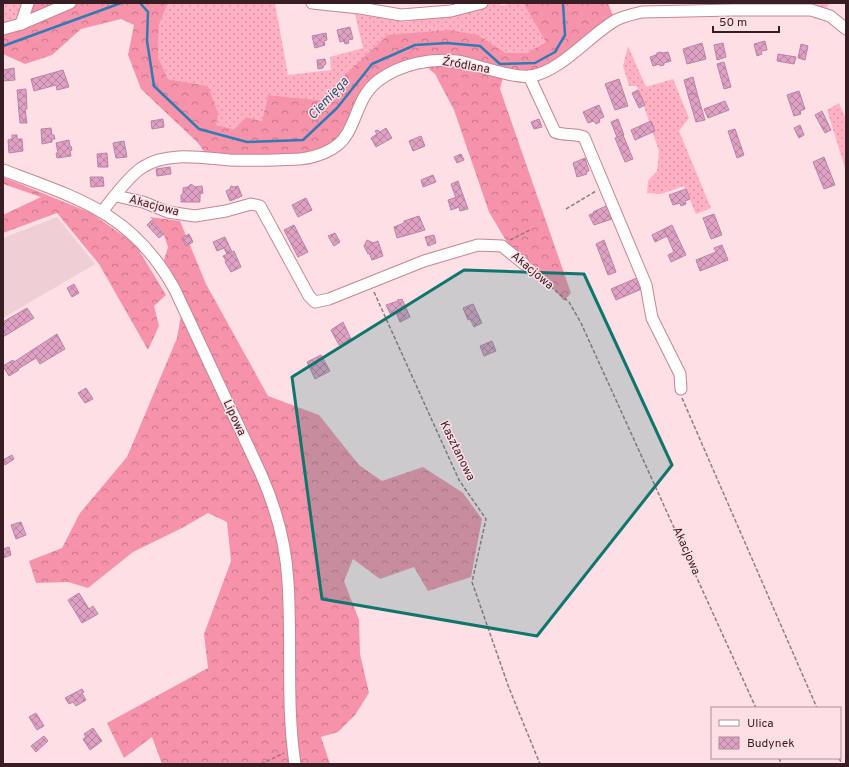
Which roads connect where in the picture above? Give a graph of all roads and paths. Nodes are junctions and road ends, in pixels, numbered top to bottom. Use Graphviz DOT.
graph roads {
  1 [pos="28,3"];
  2 [pos="70,3"];
  3 [pos="312,3"];
  4 [pos="482,3"];
  5 [pos="360,6"];
  6 [pos="454,7"];
  7 [pos="21,24"];
  8 [pos="3,30"];
  9 [pos="846,30"];
  10 [pos="529,76"];
  11 [pos="3,170"];
  12 [pos="603,181"];
  13 [pos="116,196"];
  14 [pos="566,209"];
  15 [pos="102,212"];
  16 [pos="530,230"];
  17 [pos="502,246"];
  18 [pos="524,264"];
  19 [pos="370,283"];
  20 [pos="681,389"];
  21 [pos="756,707"];
  22 [pos="817,707"];
  23 [pos="293,751"];
  24 [pos="261,764"];
  25 [pos="295,764"];
  26 [pos="540,764"];
  1 -- 7 [label="street"];
  2 -- 7 [label="street"];
  3 -- 5 [label="street"];
  4 -- 6 [label="street"];
  5 -- 6 [label="street"];
  7 -- 8 [label="street"];
  9 -- 10 [label="street, Źródlana"];
  10 -- 12 [label="street"];
  10 -- 13 [label="street, Źródlana"];
  11 -- 15 [label="street, Lipowa"];
  12 -- 14 [label="path"];
  12 -- 20 [label="street"];
  13 -- 15 [label="street, Źródlana"];
  13 -- 19 [label="street, Akacjowa"];
  15 -- 23 [label="street, Lipowa"];
  16 -- 17 [label="path"];
  17 -- 18 [label="street, Akacjowa"];
  17 -- 19 [label="street, Akacjowa"];
  18 -- 21 [label="path, Akacjowa"];
  19 -- 26 [label="path, Kasztanowa"];
  20 -- 22 [label="path"];
  23 -- 24 [label="path"];
  23 -- 25 [label="street, Lipowa"];
}
